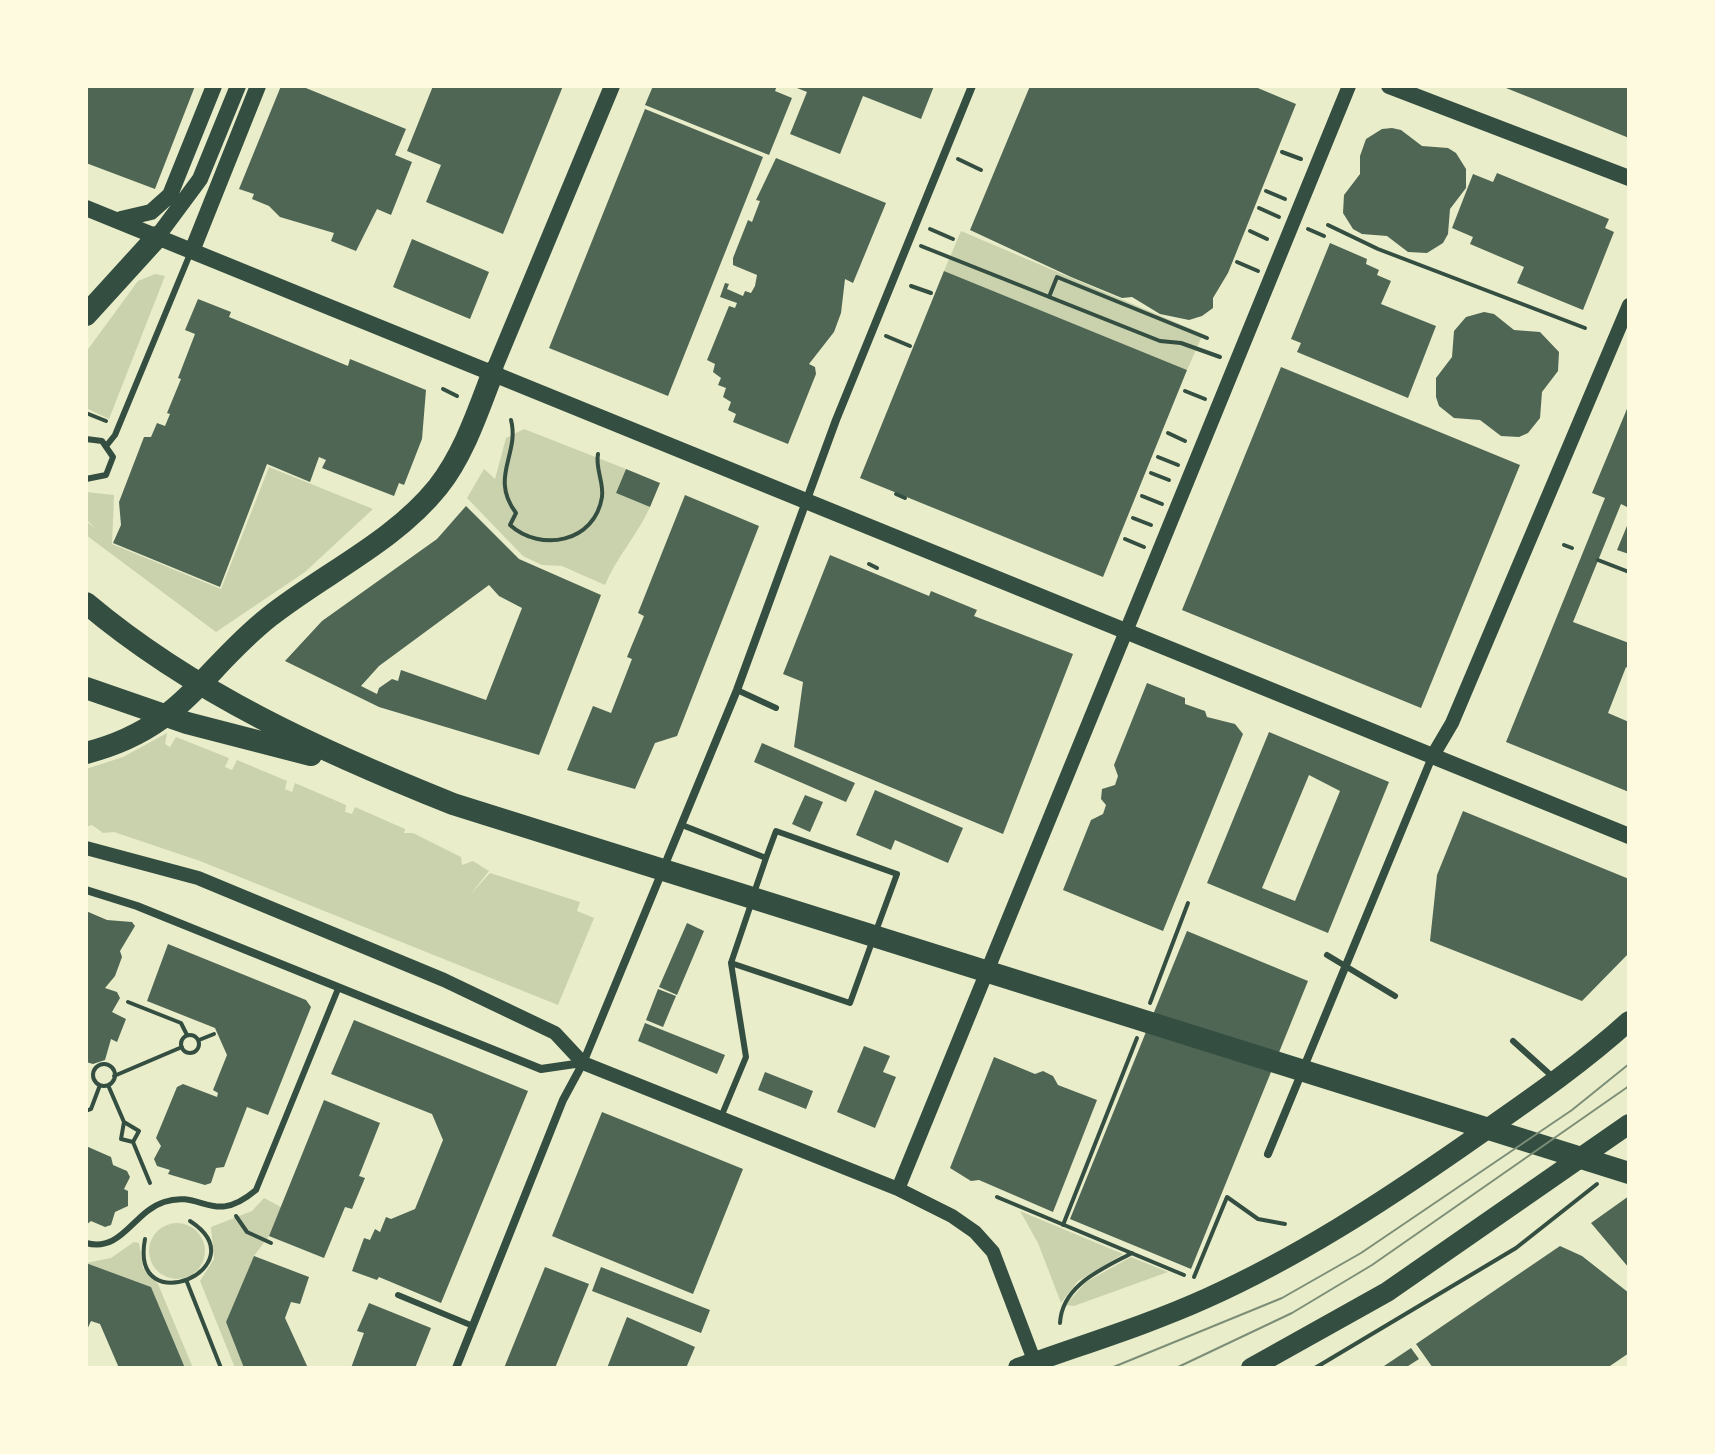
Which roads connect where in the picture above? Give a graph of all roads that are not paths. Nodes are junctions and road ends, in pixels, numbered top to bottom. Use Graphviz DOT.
graph roads {
  1 [pos="214,86"];
  2 [pos="238,86"];
  3 [pos="258,86"];
  4 [pos="612,86"];
  5 [pos="972,86"];
  6 [pos="1349,86"];
  7 [pos="1389,86"];
  8 [pos="1629,178"];
  9 [pos="86,208"];
  10 [pos="113,219"];
  11 [pos="157,237"];
  12 [pos="192,251"];
  13 [pos="1629,305"];
  14 [pos="86,315"];
  15 [pos="493,372"];
  16 [pos="86,439"];
  17 [pos="107,445"];
  18 [pos="86,479"];
  19 [pos="90,604"];
  20 [pos="1125,631"];
  21 [pos="86,688"];
  22 [pos="737,690"];
  23 [pos="776,708"];
  24 [pos="86,753"];
  25 [pos="1432,757"];
  26 [pos="378,774"];
  27 [pos="682,825"];
  28 [pos="1629,836"];
  29 [pos="86,848"];
  30 [pos="766,858"];
  31 [pos="86,890"];
  32 [pos="1327,955"];
  33 [pos="731,963"];
  34 [pos="1346,963"];
  35 [pos="338,989"];
  36 [pos="1395,996"];
  37 [pos="1629,1021"];
  38 [pos="1513,1041"];
  39 [pos="583,1063"];
  40 [pos="1557,1081"];
  41 [pos="720,1118"];
  42 [pos="1629,1124"];
  43 [pos="1268,1154"];
  44 [pos="1629,1162"];
  45 [pos="1629,1173"];
  46 [pos="898,1189"];
  47 [pos="86,1243"];
  48 [pos="398,1295"];
  49 [pos="473,1326"];
  50 [pos="1030,1366"];
  51 [pos="456,1368"];
  52 [pos="1251,1368"];
  1 -- 10 [label="main road"];
  2 -- 11 [label="main road"];
  3 -- 12 [label="main road"];
  4 -- 15 [label="main road"];
  5 -- 22 [label="street"];
  6 -- 20 [label="street"];
  7 -- 8 [label="main road"];
  9 -- 10 [label="main road"];
  10 -- 11 [label="main road"];
  11 -- 12 [label="main road"];
  11 -- 14 [label="highway"];
  12 -- 15 [label="main road"];
  12 -- 17 [label="lane"];
  13 -- 25 [label="street"];
  15 -- 20 [label="main road"];
  15 -- 24 [label="highway"];
  16 -- 17 [label="lane"];
  17 -- 18 [label="lane"];
  19 -- 26 [label="highway"];
  19 -- 44 [label="highway"];
  20 -- 25 [label="main road"];
  20 -- 46 [label="street"];
  21 -- 26 [label="highway"];
  22 -- 23 [label="lane"];
  22 -- 27 [label="street"];
  25 -- 28 [label="main road"];
  25 -- 34 [label="street"];
  26 -- 45 [label="highway"];
  27 -- 30 [label="lane"];
  27 -- 39 [label="street"];
  29 -- 39 [label="street"];
  30 -- 33 [label="lane"];
  30 -- 33 [label="lane"];
  31 -- 35 [label="street"];
  32 -- 34 [label="lane"];
  33 -- 41 [label="lane"];
  34 -- 36 [label="lane"];
  34 -- 43 [label="street"];
  35 -- 39 [label="street"];
  35 -- 47 [label="lane"];
  37 -- 40 [label="main road"];
  38 -- 40 [label="lane"];
  39 -- 41 [label="street"];
  39 -- 49 [label="street"];
  40 -- 50 [label="main road"];
  41 -- 46 [label="street"];
  42 -- 52 [label="main road"];
  46 -- 50 [label="street"];
  48 -- 49 [label="lane"];
  49 -- 51 [label="street"];
}
